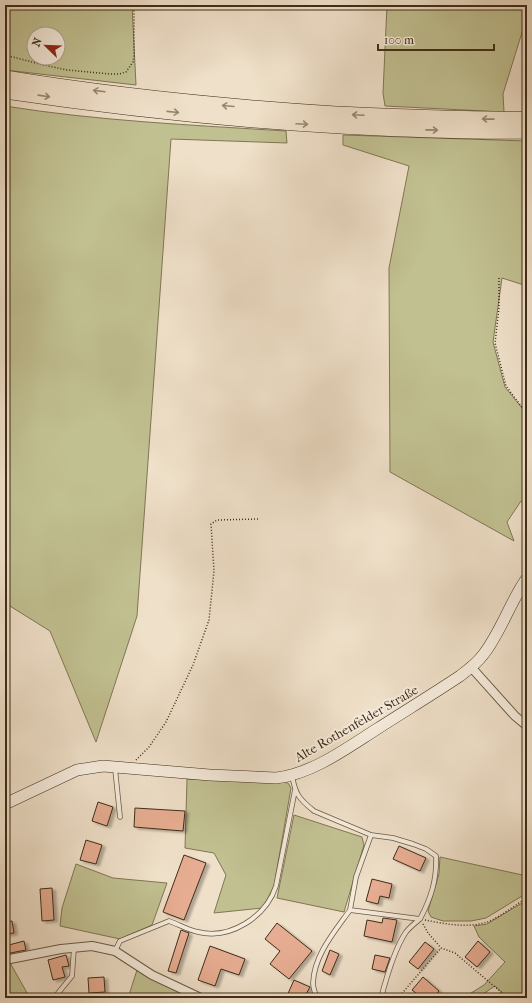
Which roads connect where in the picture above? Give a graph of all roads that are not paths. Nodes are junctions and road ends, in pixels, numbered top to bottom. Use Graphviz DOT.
graph roads {
  1 [pos="5,78"];
  2 [pos="5,91"];
  3 [pos="527,119"];
  4 [pos="527,132"];
  5 [pos="527,578"];
  6 [pos="471,667"];
  7 [pos="527,726"];
  8 [pos="115,767"];
  9 [pos="292,775"];
  10 [pos="295,790"];
  11 [pos="5,804"];
  12 [pos="120,817"];
  13 [pos="371,835"];
  14 [pos="350,910"];
  15 [pos="420,919"];
  16 [pos="74,948"];
  17 [pos="115,951"];
  18 [pos="5,960"];
  19 [pos="54,998"];
  20 [pos="201,998"];
  21 [pos="317,998"];
  22 [pos="381,998"];
  3 -- 1 [label="highway, one-way"];
  2 -- 4 [label="highway, one-way"];
  5 -- 6 [label="street, Alte Rothenfelder Straße"];
  6 -- 7 [label="street"];
  6 -- 9 [label="street, Alte Rothenfelder Straße"];
  8 -- 9 [label="street, Alte Rothenfelder Straße"];
  8 -- 11 [label="street, Alte Rothenfelder Straße"];
  8 -- 12 [label="lane"];
  9 -- 10 [label="lane"];
  10 -- 13 [label="lane"];
  10 -- 17 [label="lane"];
  13 -- 14 [label="lane"];
  13 -- 15 [label="lane"];
  14 -- 15 [label="lane"];
  14 -- 21 [label="lane"];
  15 -- 22 [label="lane"];
  16 -- 17 [label="street"];
  16 -- 18 [label="street"];
  16 -- 19 [label="lane"];
  17 -- 20 [label="street"];
}
